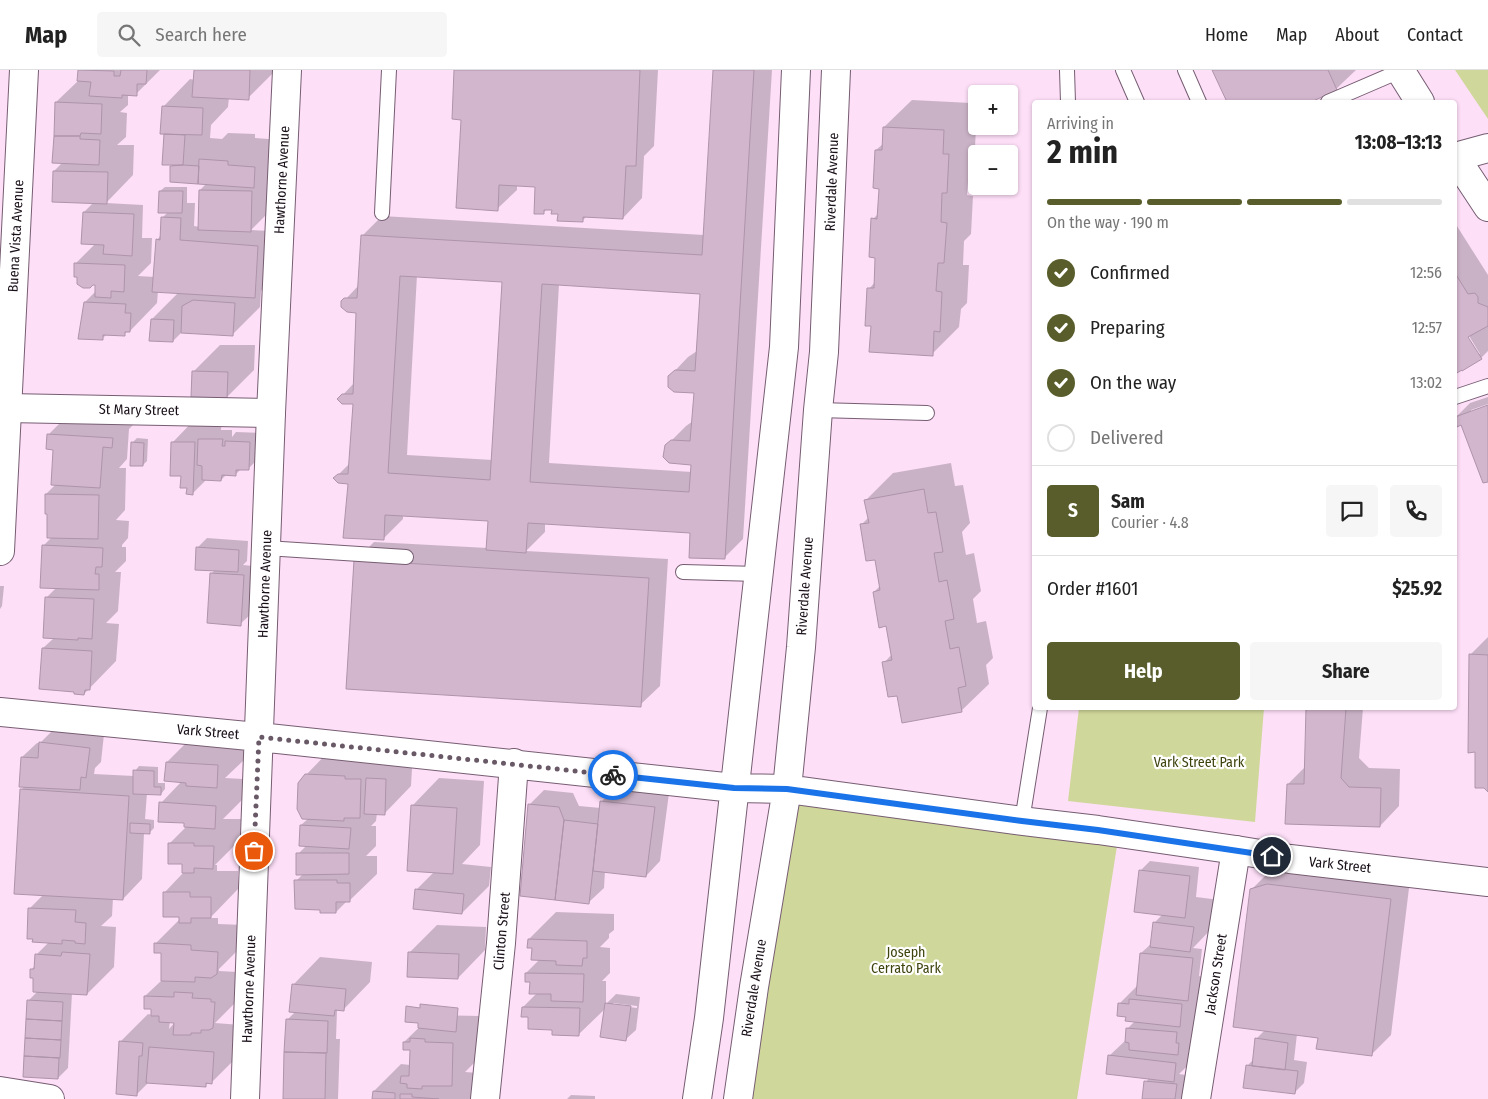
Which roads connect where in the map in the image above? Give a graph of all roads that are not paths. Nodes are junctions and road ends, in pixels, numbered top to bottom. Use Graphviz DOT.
graph roads {
  1 [pos="24,70"];
  2 [pos="287,70"];
  3 [pos="388,70"];
  4 [pos="796,70"];
  5 [pos="836,70"];
  6 [pos="1067,70"];
  7 [pos="1123,70"];
  8 [pos="1185,70"];
  9 [pos="1400,71"];
  10 [pos="1068,100"];
  11 [pos="1136,100"];
  12 [pos="1198,100"];
  13 [pos="1333,100"];
  14 [pos="1419,100"];
  15 [pos="1488,148"];
  16 [pos="1457,156"];
  17 [pos="1457,160"];
  18 [pos="1488,207"];
  19 [pos="382,213"];
  20 [pos="1488,386"];
  21 [pos="1457,396"];
  22 [pos="7,408"];
  23 [pos="818,410"];
  24 [pos="271,413"];
  25 [pos="927,413"];
  26 [pos="266,548"];
  27 [pos="0,551"];
  28 [pos="406,557"];
  29 [pos="682,572"];
  30 [pos="758,574"];
  31 [pos="1040,710"];
  32 [pos="0,712"];
  33 [pos="259,737"];
  34 [pos="514,764"];
  35 [pos="734,788"];
  36 [pos="787,789"];
  37 [pos="1022,821"];
  38 [pos="1236,850"];
  39 [pos="1488,882"];
  40 [pos="0,1091"];
  41 [pos="50,1099"];
  42 [pos="244,1099"];
  43 [pos="486,1099"];
  44 [pos="697,1099"];
  45 [pos="738,1099"];
  46 [pos="1196,1099"];
  1 -- 22 [label="street, Buena Vista Avenue"];
  2 -- 24 [label="street, Hawthorne Avenue"];
  3 -- 19 [label="lane"];
  4 -- 30 [label="street"];
  5 -- 23 [label="street, Riverdale Avenue"];
  6 -- 10 [label="lane"];
  7 -- 11 [label="lane"];
  8 -- 12 [label="lane"];
  9 -- 13 [label="lane"];
  9 -- 14 [label="street"];
  15 -- 16 [label="street"];
  17 -- 18 [label="street"];
  20 -- 21 [label="lane"];
  22 -- 24 [label="street, St Mary Street"];
  22 -- 27 [label="street, Buena Vista Avenue"];
  23 -- 25 [label="lane"];
  23 -- 36 [label="street, Riverdale Avenue"];
  24 -- 26 [label="street, Hawthorne Avenue"];
  26 -- 28 [label="lane"];
  26 -- 33 [label="street, Hawthorne Avenue"];
  29 -- 30 [label="lane"];
  30 -- 35 [label="street"];
  31 -- 37 [label="lane"];
  32 -- 33 [label="street, Vark Street"];
  33 -- 34 [label="street, Vark Street"];
  33 -- 42 [label="street, Hawthorne Avenue"];
  34 -- 35 [label="street, Vark Street"];
  34 -- 43 [label="street, Clinton Street"];
  35 -- 36 [label="street, Vark Street"];
  35 -- 44 [label="street"];
  36 -- 37 [label="street, Vark Street"];
  36 -- 45 [label="street, Riverdale Avenue"];
  37 -- 38 [label="street, Vark Street"];
  38 -- 39 [label="street, Vark Street"];
  38 -- 46 [label="street, Jackson Street"];
  40 -- 41 [label="street"];
}
